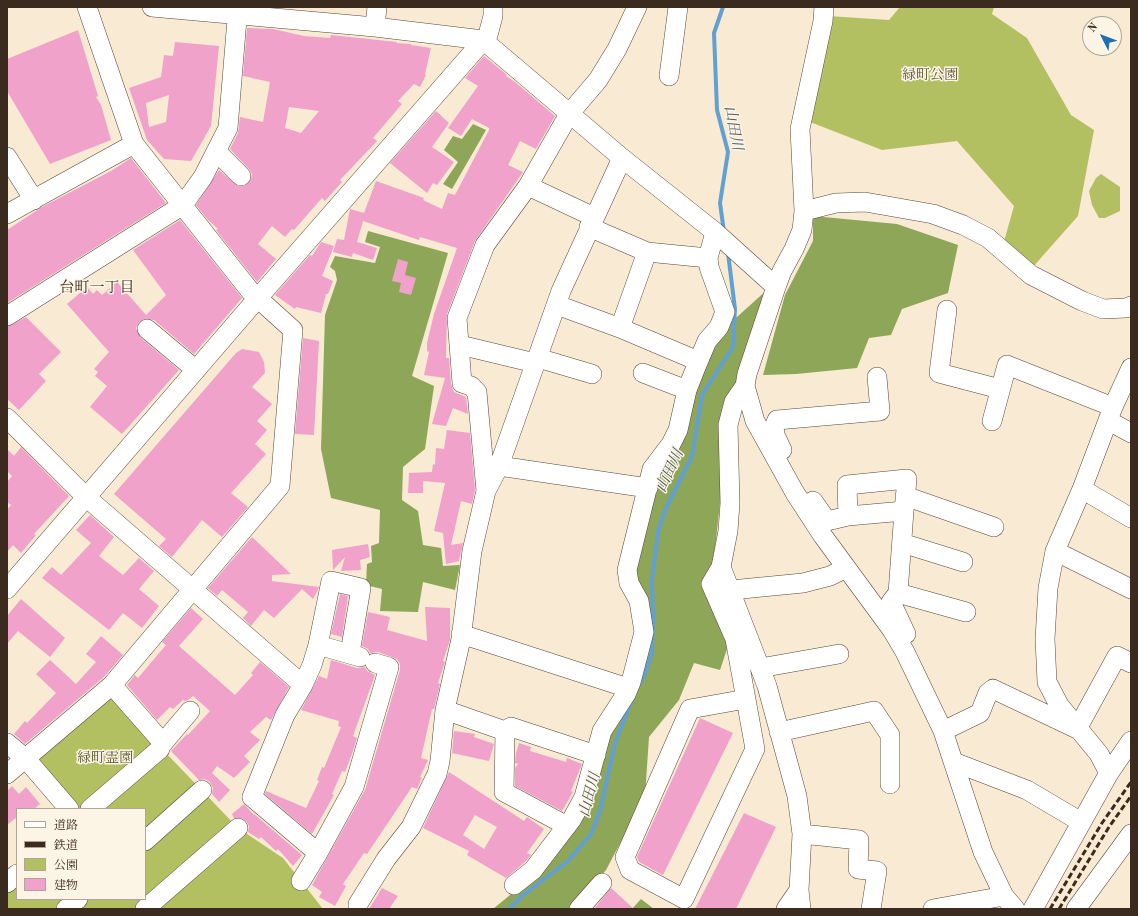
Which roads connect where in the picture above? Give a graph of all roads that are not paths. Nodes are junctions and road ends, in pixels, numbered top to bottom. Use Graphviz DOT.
graph roads {
  1 [pos="87,7"];
  2 [pos="152,7"];
  3 [pos="377,7"];
  4 [pos="493,7"];
  5 [pos="637,7"];
  6 [pos="678,7"];
  7 [pos="824,7"];
  8 [pos="237,11"];
  9 [pos="375,27"];
  10 [pos="483,40"];
  11 [pos="669,76"];
  12 [pos="570,114"];
  13 [pos="134,144"];
  14 [pos="216,151"];
  15 [pos="7,157"];
  16 [pos="622,158"];
  17 [pos="242,176"];
  18 [pos="528,186"];
  19 [pos="34,200"];
  20 [pos="183,205"];
  21 [pos="804,211"];
  22 [pos="7,214"];
  23 [pos="592,222"];
  24 [pos="715,232"];
  25 [pos="647,252"];
  26 [pos="708,258"];
  27 [pos="776,287"];
  28 [pos="257,298"];
  29 [pos="556,305"];
  30 [pos="1131,306"];
  31 [pos="947,310"];
  32 [pos="7,316"];
  33 [pos="620,328"];
  34 [pos="148,329"];
  35 [pos="460,345"];
  36 [pos="536,360"];
  37 [pos="698,361"];
  38 [pos="196,370"];
  39 [pos="1130,371"];
  40 [pos="643,373"];
  41 [pos="592,374"];
  42 [pos="877,377"];
  43 [pos="745,386"];
  44 [pos="1000,389"];
  45 [pos="687,390"];
  46 [pos="1111,414"];
  47 [pos="992,421"];
  48 [pos="10,428"];
  49 [pos="1131,434"];
  50 [pos="499,466"];
  51 [pos="789,474"];
  52 [pos="648,488"];
  53 [pos="1082,490"];
  54 [pos="486,493"];
  55 [pos="86,497"];
  56 [pos="904,504"];
  57 [pos="848,516"];
  58 [pos="1131,518"];
  59 [pos="994,527"];
  60 [pos="902,543"];
  61 [pos="1055,551"];
  62 [pos="963,562"];
  63 [pos="721,567"];
  64 [pos="846,568"];
  65 [pos="7,589"];
  66 [pos="193,589"];
  67 [pos="1131,589"];
  68 [pos="731,590"];
  69 [pos="898,593"];
  70 [pos="966,612"];
  71 [pos="461,634"];
  72 [pos="318,645"];
  73 [pos="904,651"];
  74 [pos="839,654"];
  75 [pos="362,658"];
  76 [pos="1131,663"];
  77 [pos="760,668"];
  78 [pos="112,684"];
  79 [pos="303,685"];
  80 [pos="628,688"];
  81 [pos="746,699"];
  82 [pos="445,710"];
  83 [pos="190,711"];
  84 [pos="1077,729"];
  85 [pos="505,731"];
  86 [pos="943,731"];
  87 [pos="779,732"];
  88 [pos="1131,742"];
  89 [pos="7,743"];
  90 [pos="160,749"];
  91 [pos="596,755"];
  92 [pos="26,759"];
  93 [pos="954,762"];
  94 [pos="7,774"];
  95 [pos="1108,774"];
  96 [pos="890,784"];
  97 [pos="202,790"];
  98 [pos="69,808"];
  99 [pos="91,808"];
  100 [pos="1081,822"];
  101 [pos="567,826"];
  102 [pos="238,828"];
  103 [pos="802,834"];
  104 [pos="1131,834"];
  105 [pos="146,840"];
  106 [pos="318,854"];
  107 [pos="16,875"];
  108 [pos="300,881"];
  109 [pos="7,883"];
  110 [pos="602,883"];
  111 [pos="514,885"];
  112 [pos="799,890"];
  113 [pos="1010,902"];
  114 [pos="149,905"];
  115 [pos="358,909"];
  116 [pos="579,909"];
  117 [pos="786,909"];
  118 [pos="801,909"];
  119 [pos="872,909"];
  120 [pos="933,909"];
  121 [pos="1032,909"];
  122 [pos="1076,909"];
  1 -- 13 [label="street"];
  2 -- 8 [label="street"];
  3 -- 9 [label="street"];
  4 -- 10 [label="street"];
  5 -- 12 [label="street"];
  6 -- 11 [label="street"];
  7 -- 21 [label="street"];
  8 -- 9 [label="street"];
  8 -- 14 [label="street"];
  9 -- 10 [label="street"];
  10 -- 12 [label="street"];
  10 -- 28 [label="street"];
  12 -- 16 [label="street"];
  12 -- 18 [label="street"];
  13 -- 19 [label="street"];
  13 -- 20 [label="street"];
  14 -- 17 [label="street"];
  14 -- 20 [label="street"];
  15 -- 19 [label="street"];
  16 -- 23 [label="street"];
  16 -- 24 [label="street"];
  18 -- 23 [label="street"];
  18 -- 35 [label="street"];
  19 -- 22 [label="street"];
  20 -- 28 [label="street"];
  20 -- 32 [label="street"];
  21 -- 27 [label="street"];
  21 -- 30 [label="street"];
  23 -- 25 [label="street"];
  23 -- 29 [label="street"];
  24 -- 26 [label="street"];
  24 -- 27 [label="street"];
  25 -- 26 [label="street"];
  25 -- 33 [label="street"];
  26 -- 37 [label="street"];
  27 -- 43 [label="street"];
  28 -- 38 [label="street"];
  28 -- 66 [label="street"];
  29 -- 33 [label="street"];
  29 -- 36 [label="street"];
  31 -- 44 [label="street"];
  33 -- 37 [label="street"];
  34 -- 38 [label="street"];
  35 -- 36 [label="street"];
  35 -- 54 [label="street"];
  36 -- 41 [label="street"];
  36 -- 50 [label="street"];
  37 -- 45 [label="street"];
  38 -- 55 [label="street"];
  39 -- 46 [label="street"];
  40 -- 45 [label="street"];
  42 -- 51 [label="street"];
  43 -- 51 [label="street"];
  43 -- 63 [label="street"];
  44 -- 46 [label="street"];
  44 -- 47 [label="street"];
  45 -- 52 [label="street"];
  46 -- 49 [label="street"];
  46 -- 53 [label="street"];
  48 -- 55 [label="street"];
  50 -- 52 [label="street"];
  50 -- 54 [label="street"];
  51 -- 57 [label="street"];
  51 -- 64 [label="street"];
  52 -- 80 [label="street"];
  53 -- 58 [label="street"];
  53 -- 61 [label="street"];
  54 -- 71 [label="street"];
  55 -- 65 [label="street"];
  55 -- 66 [label="street"];
  56 -- 57 [label="street"];
  56 -- 57 [label="street"];
  56 -- 59 [label="street"];
  56 -- 60 [label="street"];
  60 -- 62 [label="street"];
  60 -- 69 [label="street"];
  61 -- 67 [label="street"];
  61 -- 84 [label="street"];
  63 -- 68 [label="street"];
  63 -- 81 [label="street"];
  64 -- 68 [label="street"];
  64 -- 73 [label="street"];
  66 -- 78 [label="street"];
  66 -- 79 [label="street"];
  68 -- 77 [label="street"];
  69 -- 70 [label="street"];
  69 -- 73 [label="street"];
  71 -- 80 [label="street"];
  71 -- 82 [label="street"];
  72 -- 75 [label="street"];
  72 -- 75 [label="street"];
  72 -- 79 [label="street"];
  73 -- 86 [label="street"];
  74 -- 77 [label="street"];
  75 -- 106 [label="street"];
  76 -- 84 [label="street"];
  77 -- 87 [label="street"];
  78 -- 83 [label="street"];
  78 -- 92 [label="street"];
  79 -- 106 [label="street"];
  80 -- 91 [label="street"];
  81 -- 81 [label="street"];
  82 -- 85 [label="street"];
  82 -- 115 [label="street"];
  84 -- 86 [label="street"];
  84 -- 95 [label="street"];
  85 -- 91 [label="street"];
  85 -- 101 [label="street"];
  86 -- 93 [label="street"];
  87 -- 96 [label="street"];
  87 -- 103 [label="street"];
  88 -- 95 [label="street"];
  89 -- 92 [label="street"];
  90 -- 99 [label="street"];
  91 -- 101 [label="street"];
  92 -- 94 [label="street"];
  92 -- 98 [label="street"];
  93 -- 100 [label="street"];
  93 -- 113 [label="street"];
  95 -- 100 [label="street"];
  97 -- 105 [label="street"];
  100 -- 121 [label="street"];
  101 -- 111 [label="street"];
  102 -- 114 [label="street"];
  103 -- 112 [label="street"];
  103 -- 119 [label="street"];
  104 -- 122 [label="street"];
  106 -- 108 [label="street"];
  107 -- 109 [label="street"];
  110 -- 116 [label="street"];
  112 -- 117 [label="street"];
  112 -- 118 [label="street"];
  113 -- 120 [label="street"];
}
